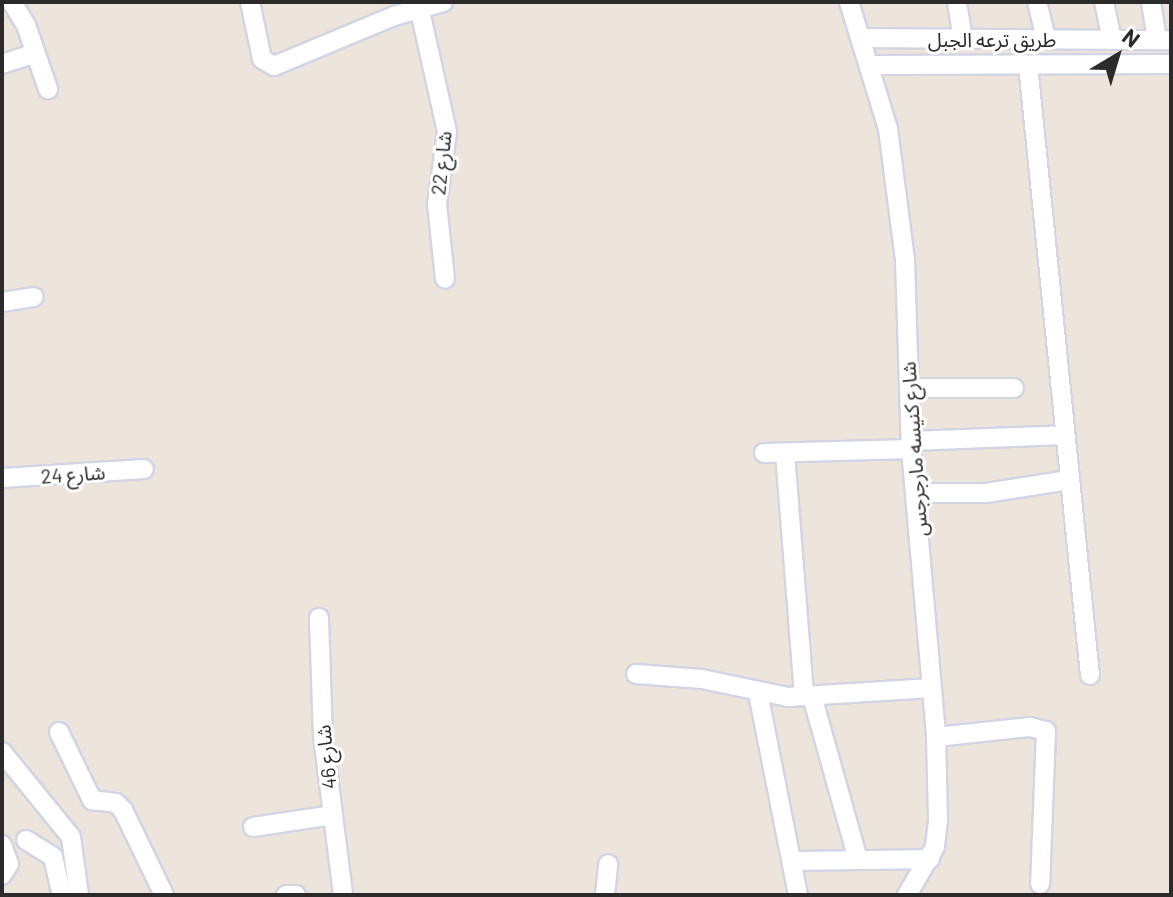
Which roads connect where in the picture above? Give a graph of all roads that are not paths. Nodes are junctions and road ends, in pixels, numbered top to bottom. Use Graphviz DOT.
graph roads {
  1 [pos="12,2"];
  2 [pos="250,2"];
  3 [pos="443,2"];
  4 [pos="849,2"];
  5 [pos="957,2"];
  6 [pos="1037,2"];
  7 [pos="1104,2"];
  8 [pos="1151,2"];
  9 [pos="418,5"];
  10 [pos="861,38"];
  11 [pos="963,39"];
  12 [pos="1046,39"];
  13 [pos="1112,39"];
  14 [pos="1164,40"];
  15 [pos="35,53"];
  16 [pos="2,64"];
  17 [pos="1171,64"];
  18 [pos="872,65"];
  19 [pos="1028,65"];
  20 [pos="48,89"];
  21 [pos="445,279"];
  22 [pos="34,297"];
  23 [pos="2,302"];
  24 [pos="909,388"];
  25 [pos="1014,388"];
  26 [pos="1064,435"];
  27 [pos="911,445"];
  28 [pos="764,453"];
  29 [pos="785,453"];
  30 [pos="144,469"];
  31 [pos="2,478"];
  32 [pos="1069,480"];
  33 [pos="915,493"];
  34 [pos="319,618"];
  35 [pos="636,674"];
  36 [pos="1090,675"];
  37 [pos="932,688"];
  38 [pos="758,693"];
  39 [pos="808,696"];
  40 [pos="59,732"];
  41 [pos="936,737"];
  42 [pos="2,752"];
  43 [pos="332,815"];
  44 [pos="253,827"];
  45 [pos="26,840"];
  46 [pos="2,845"];
  47 [pos="930,859"];
  48 [pos="858,860"];
  49 [pos="792,861"];
  50 [pos="608,864"];
  51 [pos="2,875"];
  52 [pos="1040,884"];
  53 [pos="62,895"];
  54 [pos="79,895"];
  55 [pos="164,895"];
  56 [pos="286,895"];
  57 [pos="296,895"];
  58 [pos="343,895"];
  59 [pos="605,895"];
  60 [pos="798,895"];
  61 [pos="907,895"];
  1 -- 15 [label="street"];
  2 -- 9 [label="street"];
  3 -- 9 [label="street"];
  4 -- 10 [label="street, شارع كنيسه مارجرجس"];
  5 -- 11 [label="street"];
  6 -- 12 [label="street"];
  7 -- 13 [label="street"];
  8 -- 14 [label="street"];
  9 -- 21 [label="street, شارع 22"];
  10 -- 11 [label="street, طريق ترعه الجبل"];
  10 -- 18 [label="street, شارع كنيسه مارجرجس"];
  11 -- 12 [label="street, طريق ترعه الجبل"];
  12 -- 13 [label="street, طريق ترعه الجبل"];
  13 -- 14 [label="street, طريق ترعه الجبل"];
  15 -- 16 [label="street"];
  15 -- 20 [label="street"];
  17 -- 19 [label="street, طريق ترعه الجبل"];
  18 -- 19 [label="street, طريق ترعه الجبل"];
  18 -- 24 [label="street, شارع كنيسه مارجرجس"];
  19 -- 26 [label="street"];
  22 -- 23 [label="street"];
  24 -- 25 [label="street"];
  24 -- 27 [label="street, شارع كنيسه مارجرجس"];
  26 -- 27 [label="street"];
  26 -- 32 [label="street"];
  27 -- 29 [label="street"];
  27 -- 33 [label="street, شارع كنيسه مارجرجس"];
  28 -- 29 [label="street"];
  29 -- 39 [label="street"];
  30 -- 31 [label="street, شارع 24"];
  32 -- 33 [label="street"];
  32 -- 36 [label="street"];
  33 -- 37 [label="street, شارع كنيسه مارجرجس"];
  34 -- 43 [label="street, شارع 46"];
  35 -- 38 [label="street"];
  37 -- 39 [label="street"];
  37 -- 41 [label="street, شارع كنيسه مارجرجس"];
  38 -- 39 [label="street"];
  38 -- 49 [label="street"];
  39 -- 48 [label="street"];
  40 -- 55 [label="street"];
  41 -- 47 [label="street, شارع كنيسه مارجرجس"];
  41 -- 52 [label="street"];
  42 -- 54 [label="street"];
  43 -- 44 [label="street"];
  43 -- 58 [label="street, شارع 46"];
  45 -- 53 [label="street"];
  46 -- 51 [label="street"];
  47 -- 48 [label="street"];
  47 -- 61 [label="street, شارع كنيسه مارجرجس"];
  48 -- 49 [label="street"];
  49 -- 60 [label="street"];
  50 -- 59 [label="street"];
  56 -- 57 [label="street"];
}
